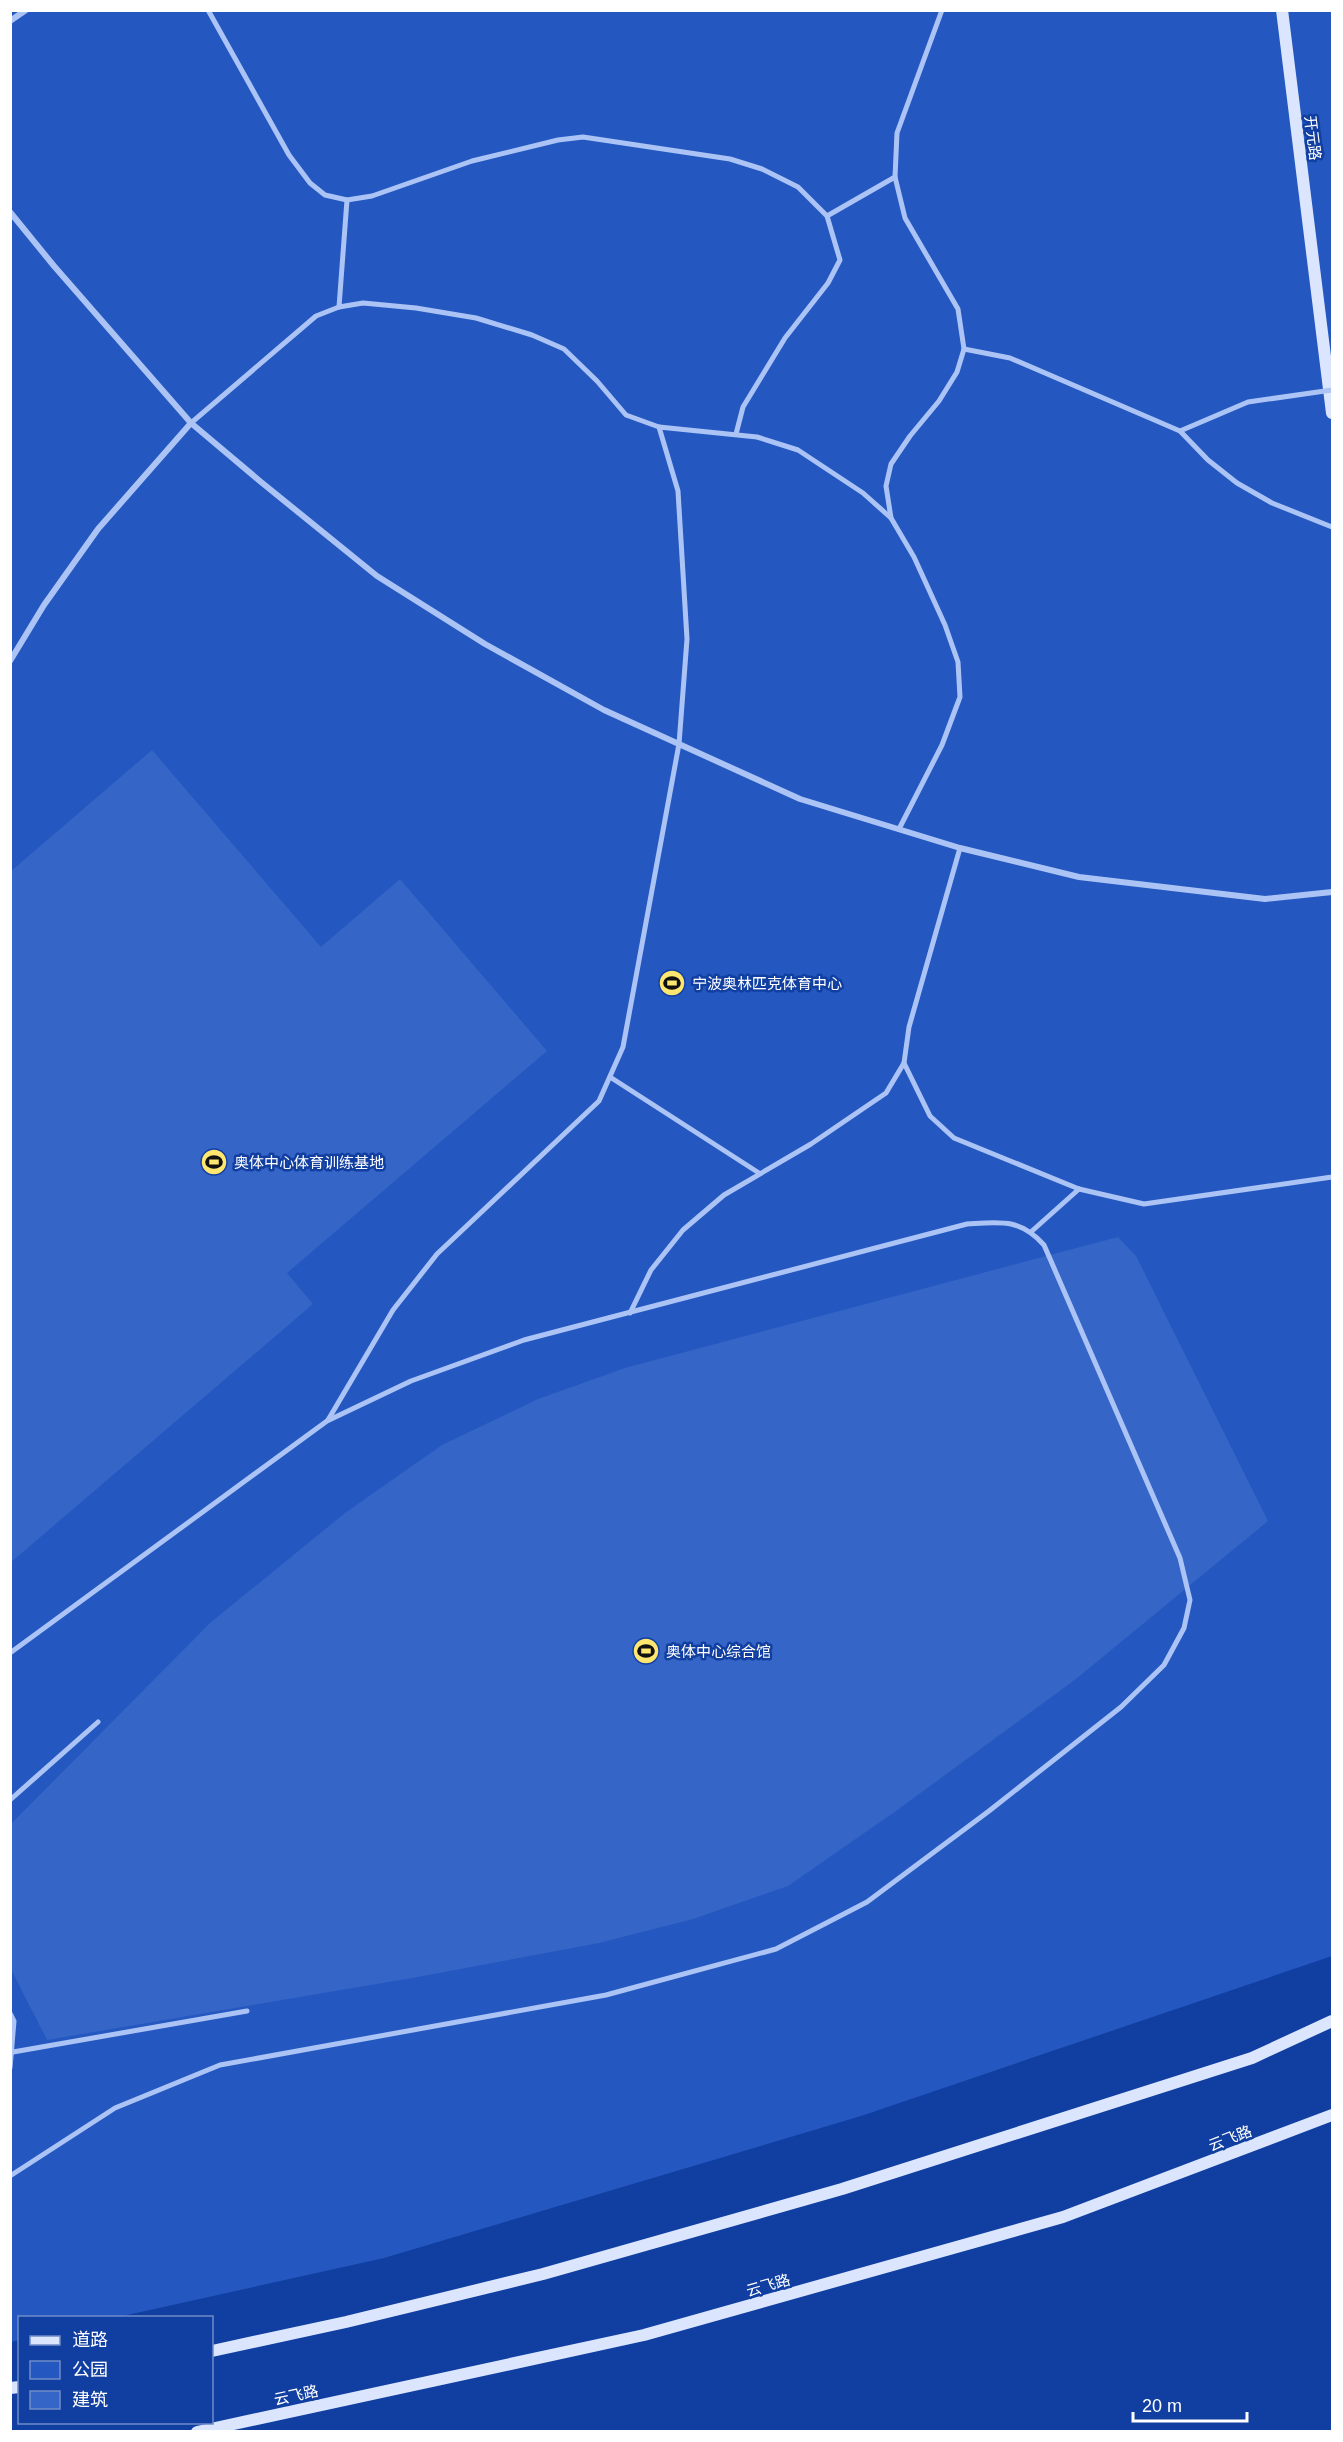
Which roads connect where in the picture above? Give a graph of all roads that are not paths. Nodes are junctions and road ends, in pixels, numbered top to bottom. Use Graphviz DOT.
graph roads {
  1 [pos="26,10"];
  2 [pos="208,10"];
  3 [pos="942,10"];
  4 [pos="1282,10"];
  5 [pos="10,21"];
  6 [pos="895,177"];
  7 [pos="346,200"];
  8 [pos="10,212"];
  9 [pos="827,216"];
  10 [pos="339,307"];
  11 [pos="964,349"];
  12 [pos="1332,390"];
  13 [pos="1332,413"];
  14 [pos="191,423"];
  15 [pos="659,427"];
  16 [pos="1180,431"];
  17 [pos="736,434"];
  18 [pos="891,518"];
  19 [pos="1332,527"];
  20 [pos="10,661"];
  21 [pos="679,744"];
  22 [pos="899,829"];
  23 [pos="960,848"];
  24 [pos="1332,892"];
  25 [pos="904,1063"];
  26 [pos="610,1077"];
  27 [pos="759,1173"];
  28 [pos="1332,1177"];
  29 [pos="1078,1189"];
  30 [pos="1032,1231"];
  31 [pos="630,1313"];
  32 [pos="327,1421"];
  33 [pos="10,1653"];
  34 [pos="98,1722"];
  35 [pos="10,1800"];
  36 [pos="247,2011"];
  37 [pos="10,2013"];
  38 [pos="1332,2021"];
  39 [pos="13,2052"];
  40 [pos="10,2068"];
  41 [pos="1332,2115"];
  42 [pos="10,2176"];
  43 [pos="213,2351"];
  44 [pos="197,2432"];
  1 -- 5 [label="street"];
  2 -- 7 [label="street"];
  3 -- 6 [label="street"];
  4 -- 13 [label="main road, 开元路"];
  6 -- 9 [label="street"];
  6 -- 11 [label="street"];
  7 -- 9 [label="street"];
  7 -- 10 [label="street"];
  8 -- 14 [label="street"];
  9 -- 17 [label="street"];
  10 -- 14 [label="street"];
  10 -- 15 [label="street"];
  11 -- 16 [label="street"];
  11 -- 18 [label="street"];
  12 -- 16 [label="street, bridge"];
  14 -- 20 [label="street"];
  14 -- 21 [label="street"];
  15 -- 17 [label="street"];
  15 -- 21 [label="street"];
  16 -- 19 [label="street"];
  17 -- 18 [label="street"];
  18 -- 22 [label="street"];
  21 -- 22 [label="street"];
  21 -- 26 [label="street"];
  22 -- 23 [label="street"];
  23 -- 24 [label="street"];
  23 -- 25 [label="street"];
  25 -- 27 [label="street"];
  25 -- 29 [label="street"];
  26 -- 27 [label="street"];
  26 -- 32 [label="street"];
  27 -- 31 [label="street"];
  28 -- 29 [label="street"];
  29 -- 30 [label="street"];
  30 -- 31 [label="street"];
  30 -- 42 [label="street"];
  31 -- 32 [label="street"];
  32 -- 33 [label="street"];
  34 -- 35 [label="street"];
  36 -- 39 [label="street"];
  37 -- 39 [label="street"];
  38 -- 43 [label="main road"];
  39 -- 40 [label="street"];
  41 -- 44 [label="main road, 云飞路"];
}
